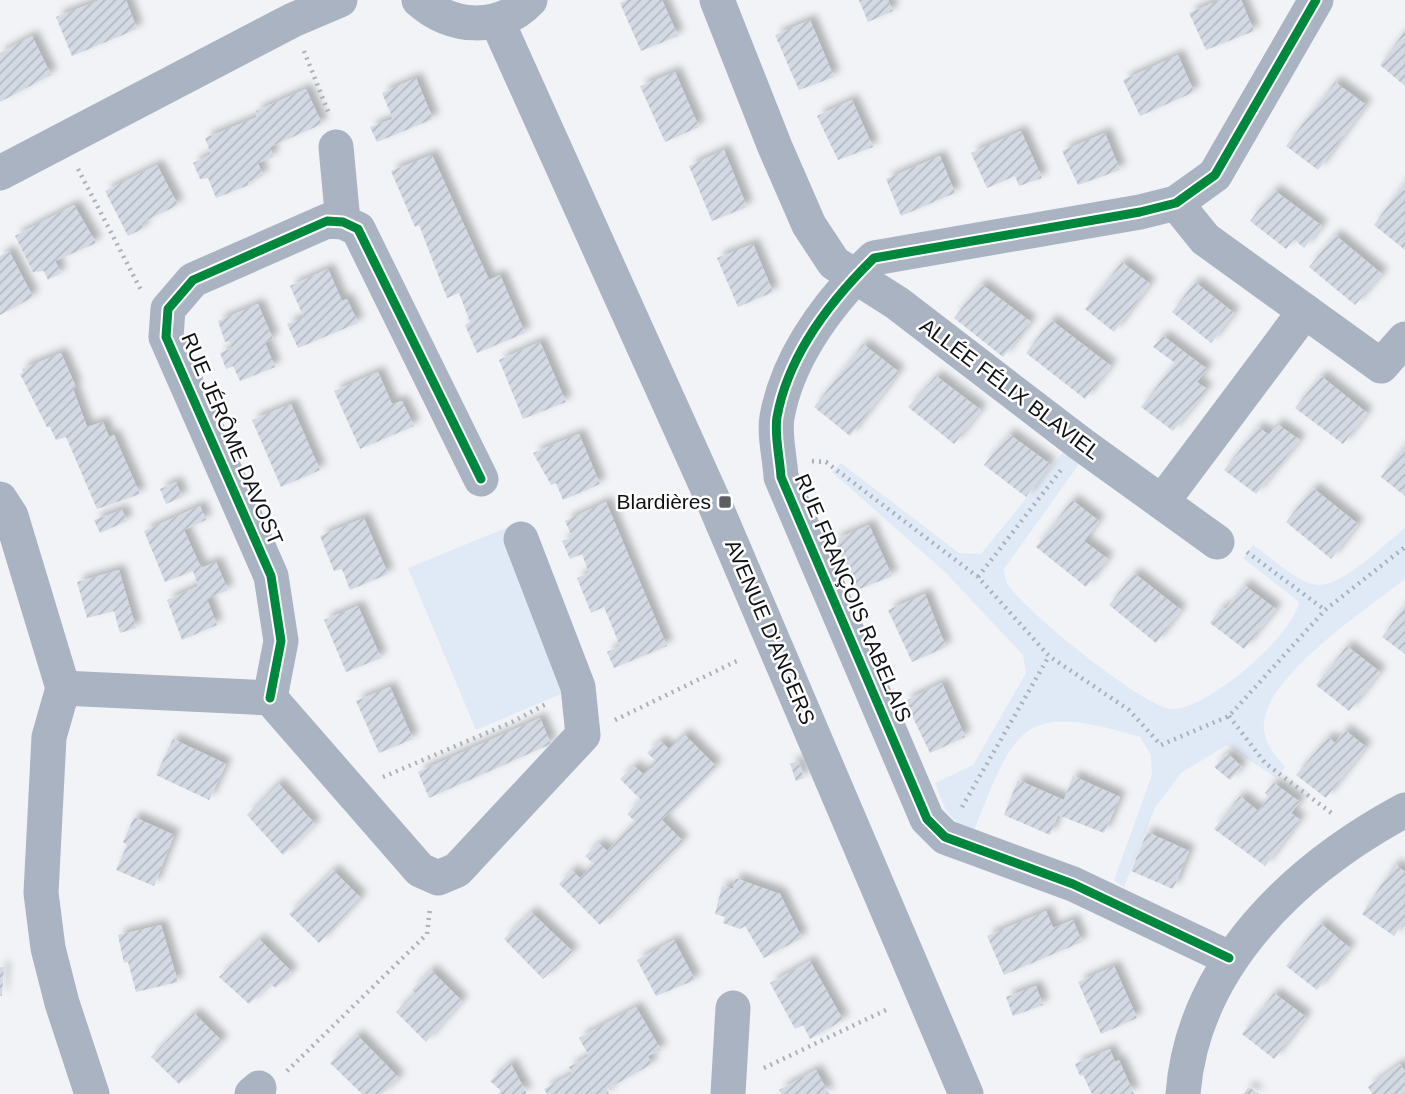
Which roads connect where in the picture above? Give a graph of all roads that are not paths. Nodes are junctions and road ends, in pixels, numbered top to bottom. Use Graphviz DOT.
graph roads {
  1 [pos="340,0"];
  2 [pos="419,0"];
  3 [pos="530,0"];
  4 [pos="716,0"];
  5 [pos="1316,0"];
  6 [pos="497,21"];
  7 [pos="336,147"];
  8 [pos="0,173"];
  9 [pos="1176,203"];
  10 [pos="343,222"];
  11 [pos="856,276"];
  12 [pos="1305,312"];
  13 [pos="1405,339"];
  14 [pos="481,479"];
  15 [pos="0,499"];
  16 [pos="1163,502"];
  17 [pos="521,540"];
  18 [pos="1217,542"];
  19 [pos="63,688"];
  20 [pos="270,698"];
  21 [pos="1405,810"];
  22 [pos="1229,958"];
  23 [pos="733,1008"];
  24 [pos="92,1094"];
  25 [pos="728,1094"];
  26 [pos="966,1094"];
  27 [pos="1183,1094"];
  1 -- 8 [label="street"];
  2 -- 6 [label="street"];
  3 -- 6 [label="street"];
  4 -- 11 [label="street, ALLÉE FÉLIX BLAVIEL"];
  5 -- 9 [label="street, RUE FRANÇOIS RABELAIS"];
  6 -- 26 [label="street, AVENUE D'ANGERS"];
  7 -- 10 [label="street"];
  9 -- 11 [label="street, RUE FRANÇOIS RABELAIS"];
  9 -- 12 [label="street"];
  10 -- 14 [label="street"];
  10 -- 20 [label="street, RUE JÉRÔME DAVOST"];
  11 -- 16 [label="street, ALLÉE FÉLIX BLAVIEL"];
  11 -- 22 [label="street, RUE FRANÇOIS RABELAIS"];
  12 -- 13 [label="street"];
  12 -- 16 [label="street"];
  15 -- 19 [label="street"];
  16 -- 18 [label="street, ALLÉE FÉLIX BLAVIEL"];
  17 -- 20 [label="street"];
  19 -- 20 [label="street"];
  19 -- 24 [label="street"];
  21 -- 22 [label="street"];
  22 -- 27 [label="street"];
  23 -- 25 [label="street"];
}
